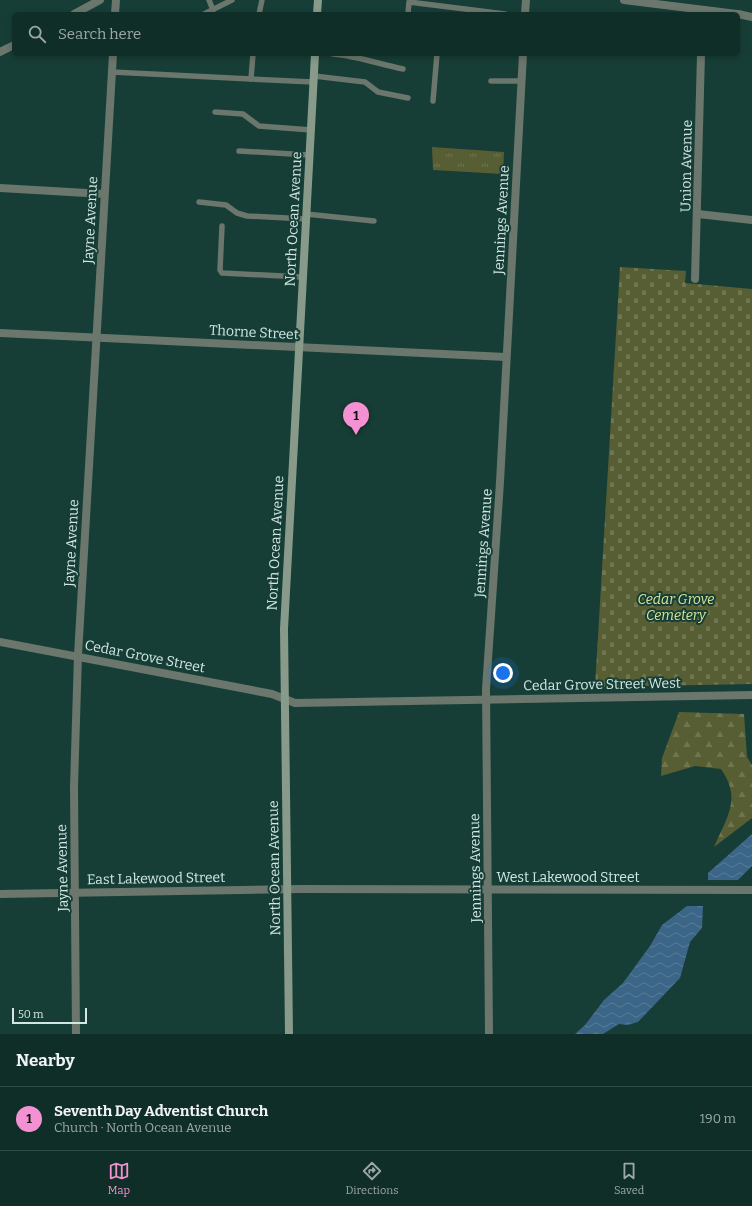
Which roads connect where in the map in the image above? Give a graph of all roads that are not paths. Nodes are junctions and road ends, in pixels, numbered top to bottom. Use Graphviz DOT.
graph roads {
  1 [pos="100,0"];
  2 [pos="116,0"];
  3 [pos="209,0"];
  4 [pos="232,0"];
  5 [pos="262,0"];
  6 [pos="318,0"];
  7 [pos="526,0"];
  8 [pos="624,0"];
  9 [pos="409,1"];
  10 [pos="89,3"];
  11 [pos="213,10"];
  12 [pos="77,12"];
  13 [pos="115,12"];
  14 [pos="208,12"];
  15 [pos="259,12"];
  16 [pos="317,12"];
  17 [pos="408,12"];
  18 [pos="490,12"];
  19 [pos="525,12"];
  20 [pos="702,12"];
  21 [pos="740,15"];
  22 [pos="752,17"];
  23 [pos="12,46"];
  24 [pos="1,51"];
  25 [pos="113,56"];
  26 [pos="253,56"];
  27 [pos="315,56"];
  28 [pos="353,56"];
  29 [pos="437,56"];
  30 [pos="523,56"];
  31 [pos="701,56"];
  32 [pos="403,69"];
  33 [pos="112,72"];
  34 [pos="251,79"];
  35 [pos="314,79"];
  36 [pos="491,81"];
  37 [pos="522,81"];
  38 [pos="408,98"];
  39 [pos="433,101"];
  40 [pos="215,112"];
  41 [pos="311,130"];
  42 [pos="239,151"];
  43 [pos="309,155"];
  44 [pos="0,188"];
  45 [pos="104,194"];
  46 [pos="198,202"];
  47 [pos="698,214"];
  48 [pos="306,216"];
  49 [pos="752,220"];
  50 [pos="374,221"];
  51 [pos="222,226"];
  52 [pos="302,278"];
  53 [pos="695,279"];
  54 [pos="0,333"];
  55 [pos="96,337"];
  56 [pos="299,347"];
  57 [pos="506,357"];
  58 [pos="0,642"];
  59 [pos="78,655"];
  60 [pos="752,695"];
  61 [pos="284,700"];
  62 [pos="486,700"];
  63 [pos="288,890"];
  64 [pos="488,890"];
  65 [pos="752,890"];
  66 [pos="75,892"];
  67 [pos="0,894"];
  68 [pos="76,1034"];
  69 [pos="289,1034"];
  70 [pos="489,1034"];
  1 -- 10 [label="street"];
  2 -- 13 [label="street"];
  3 -- 11 [label="lane"];
  4 -- 11 [label="lane"];
  5 -- 15 [label="lane"];
  6 -- 16 [label="street"];
  7 -- 19 [label="street"];
  8 -- 20 [label="street"];
  9 -- 17 [label="lane"];
  9 -- 18 [label="lane"];
  10 -- 12 [label="street"];
  11 -- 14 [label="lane"];
  21 -- 22 [label="street"];
  23 -- 24 [label="street"];
  25 -- 33 [label="street, Jayne Avenue"];
  26 -- 34 [label="lane"];
  27 -- 35 [label="street, North Ocean Avenue"];
  28 -- 32 [label="lane"];
  29 -- 39 [label="lane"];
  30 -- 37 [label="street, Jennings Avenue"];
  31 -- 47 [label="street, Union Avenue"];
  33 -- 34 [label="lane"];
  33 -- 45 [label="street, Jayne Avenue"];
  34 -- 35 [label="lane"];
  35 -- 38 [label="lane"];
  35 -- 41 [label="street, North Ocean Avenue"];
  36 -- 37 [label="lane"];
  37 -- 57 [label="street, Jennings Avenue"];
  40 -- 41 [label="lane"];
  41 -- 43 [label="street, North Ocean Avenue"];
  42 -- 43 [label="lane"];
  43 -- 48 [label="street, North Ocean Avenue"];
  44 -- 45 [label="street"];
  45 -- 55 [label="street, Jayne Avenue"];
  46 -- 48 [label="lane"];
  47 -- 49 [label="street"];
  47 -- 53 [label="street, Union Avenue"];
  48 -- 50 [label="lane"];
  48 -- 52 [label="street, North Ocean Avenue"];
  51 -- 52 [label="lane"];
  52 -- 56 [label="street, North Ocean Avenue"];
  54 -- 55 [label="street, Thorne Street"];
  55 -- 56 [label="street, Thorne Street"];
  55 -- 59 [label="street, Jayne Avenue"];
  56 -- 57 [label="street, Thorne Street"];
  56 -- 61 [label="street, North Ocean Avenue"];
  57 -- 62 [label="street, Jennings Avenue"];
  58 -- 59 [label="street, Cedar Grove Street"];
  59 -- 61 [label="street, Cedar Grove Street"];
  59 -- 66 [label="street, Jayne Avenue"];
  60 -- 62 [label="street, Cedar Grove Street West"];
  61 -- 62 [label="street, Cedar Grove Street West"];
  61 -- 63 [label="street, North Ocean Avenue"];
  62 -- 64 [label="street, Jennings Avenue"];
  63 -- 64 [label="street, West Lakewood Street"];
  63 -- 66 [label="street, East Lakewood Street"];
  63 -- 69 [label="street, North Ocean Avenue"];
  64 -- 65 [label="street, West Lakewood Street"];
  64 -- 70 [label="street, Jennings Avenue"];
  66 -- 67 [label="street, East Lakewood Street"];
  66 -- 68 [label="street, Jayne Avenue"];
}
